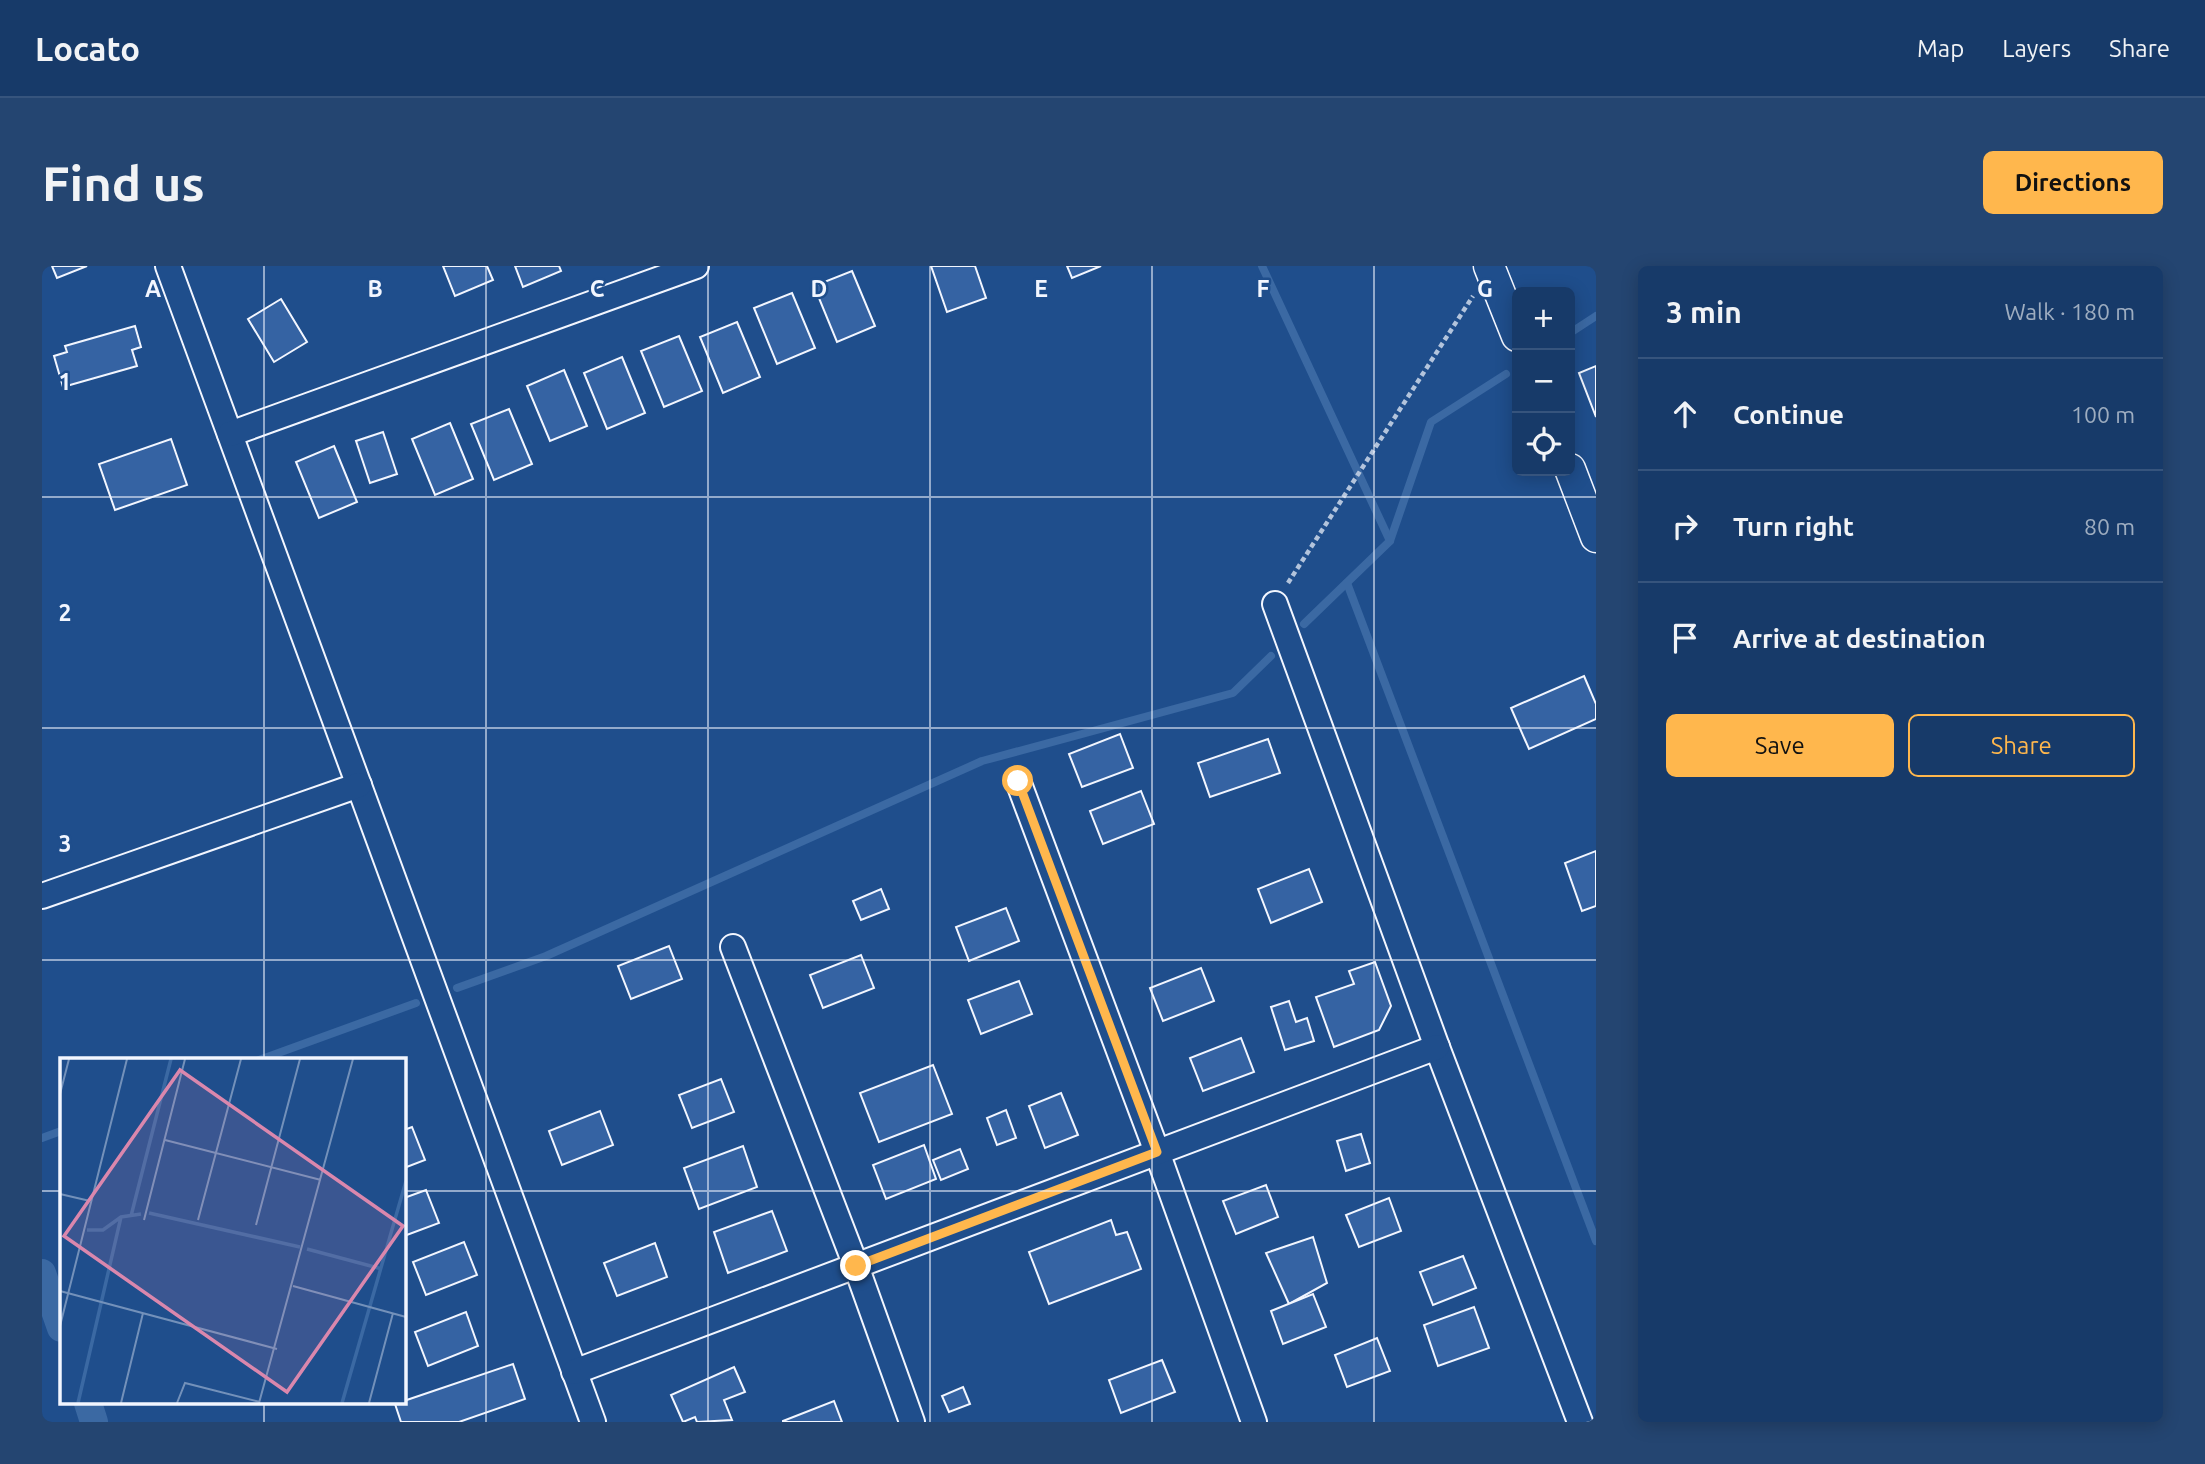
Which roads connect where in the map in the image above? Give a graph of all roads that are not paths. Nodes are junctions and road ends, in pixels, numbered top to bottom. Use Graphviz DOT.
graph roads {
  1 [pos="168,266"];
  2 [pos="696,266"];
  3 [pos="1492,267"];
  4 [pos="1512,322"];
  5 [pos="230,434"];
  6 [pos="1573,476"];
  7 [pos="1593,521"];
  8 [pos="1275,604"];
  9 [pos="1018,781"];
  10 [pos="359,785"];
  11 [pos="42,896"];
  12 [pos="733,947"];
  13 [pos="1437,1047"];
  14 [pos="1157,1152"];
  15 [pos="856,1266"];
  16 [pos="575,1372"];
  17 [pos="593,1422"];
  18 [pos="912,1422"];
  19 [pos="1254,1422"];
  20 [pos="1580,1422"];
  1 -- 5 [label="street"];
  2 -- 5 [label="street"];
  3 -- 4 [label="street"];
  5 -- 10 [label="street"];
  6 -- 7 [label="street"];
  8 -- 13 [label="street"];
  9 -- 14 [label="street"];
  10 -- 11 [label="street"];
  10 -- 16 [label="street"];
  12 -- 15 [label="street"];
  13 -- 14 [label="street"];
  13 -- 20 [label="street"];
  14 -- 15 [label="street"];
  14 -- 19 [label="street"];
  15 -- 16 [label="street"];
  15 -- 18 [label="street"];
  16 -- 17 [label="street"];
}
